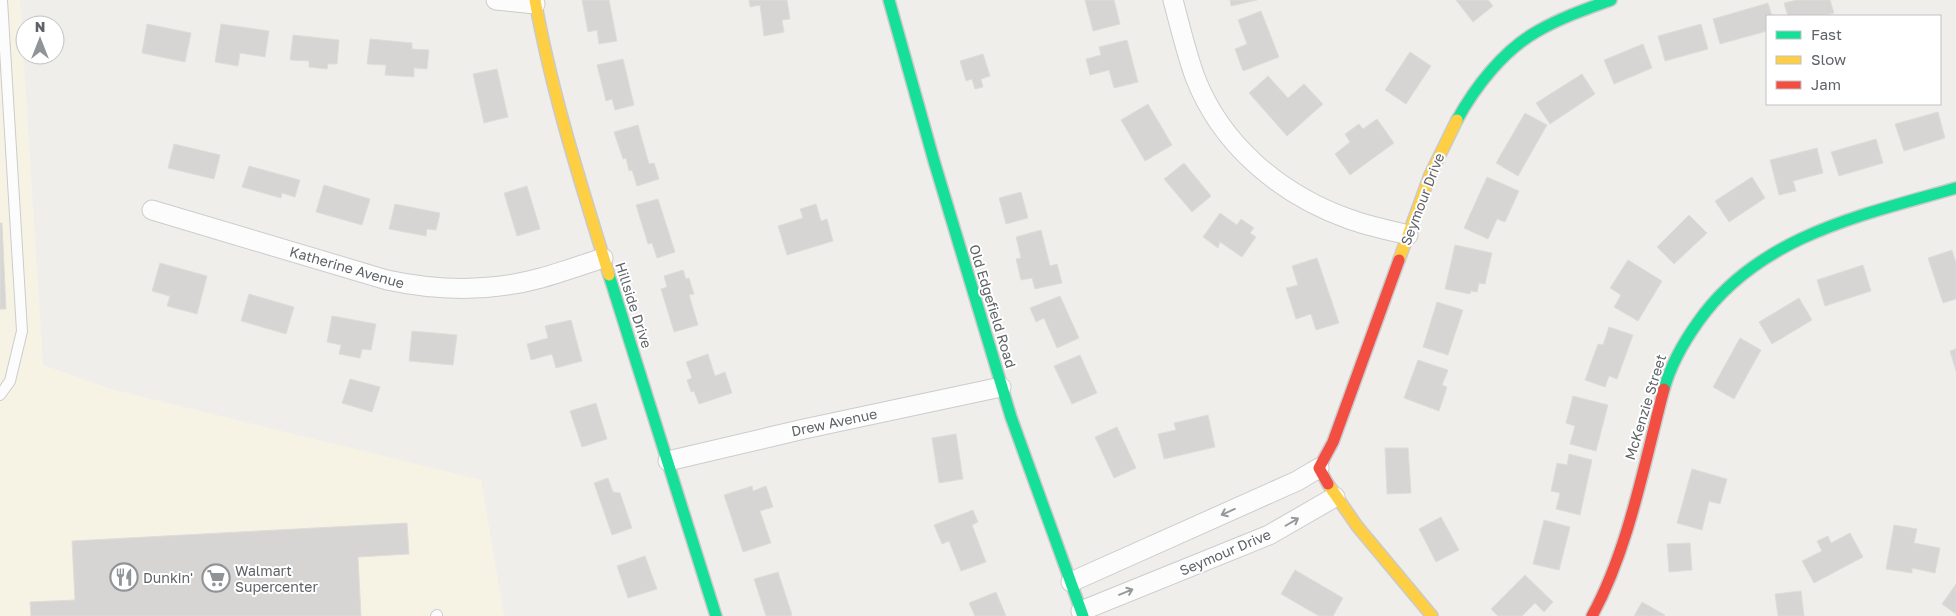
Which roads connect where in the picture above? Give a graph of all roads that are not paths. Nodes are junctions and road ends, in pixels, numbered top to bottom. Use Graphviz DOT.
graph roads {
  1 [pos="2,0"];
  2 [pos="496,0"];
  3 [pos="889,0"];
  4 [pos="1173,0"];
  5 [pos="1612,0"];
  6 [pos="535,2"];
  7 [pos="1956,188"];
  8 [pos="152,210"];
  9 [pos="1408,235"];
  10 [pos="603,258"];
  11 [pos="1001,387"];
  12 [pos="0,395"];
  13 [pos="668,461"];
  14 [pos="1319,468"];
  15 [pos="1334,497"];
  16 [pos="1071,582"];
  17 [pos="1082,613"];
  18 [pos="716,616"];
  19 [pos="1432,616"];
  20 [pos="1592,616"];
  1 -- 12 [label="lane"];
  2 -- 6 [label="street"];
  3 -- 11 [label="street, Old Edgefield Road"];
  4 -- 9 [label="street"];
  5 -- 9 [label="street, Seymour Drive"];
  6 -- 10 [label="street, Hillside Drive"];
  7 -- 20 [label="street, McKenzie Street"];
  8 -- 10 [label="street, Katherine Avenue"];
  9 -- 14 [label="street, Seymour Drive"];
  10 -- 13 [label="street, Hillside Drive"];
  11 -- 13 [label="street, Drew Avenue"];
  11 -- 16 [label="street, Old Edgefield Road"];
  13 -- 18 [label="street, Hillside Drive"];
  14 -- 15 [label="street"];
  14 -- 16 [label="street, one-way"];
  17 -- 15 [label="street, Seymour Drive, one-way"];
  15 -- 19 [label="street"];
  16 -- 17 [label="street, Old Edgefield Road"];
}
